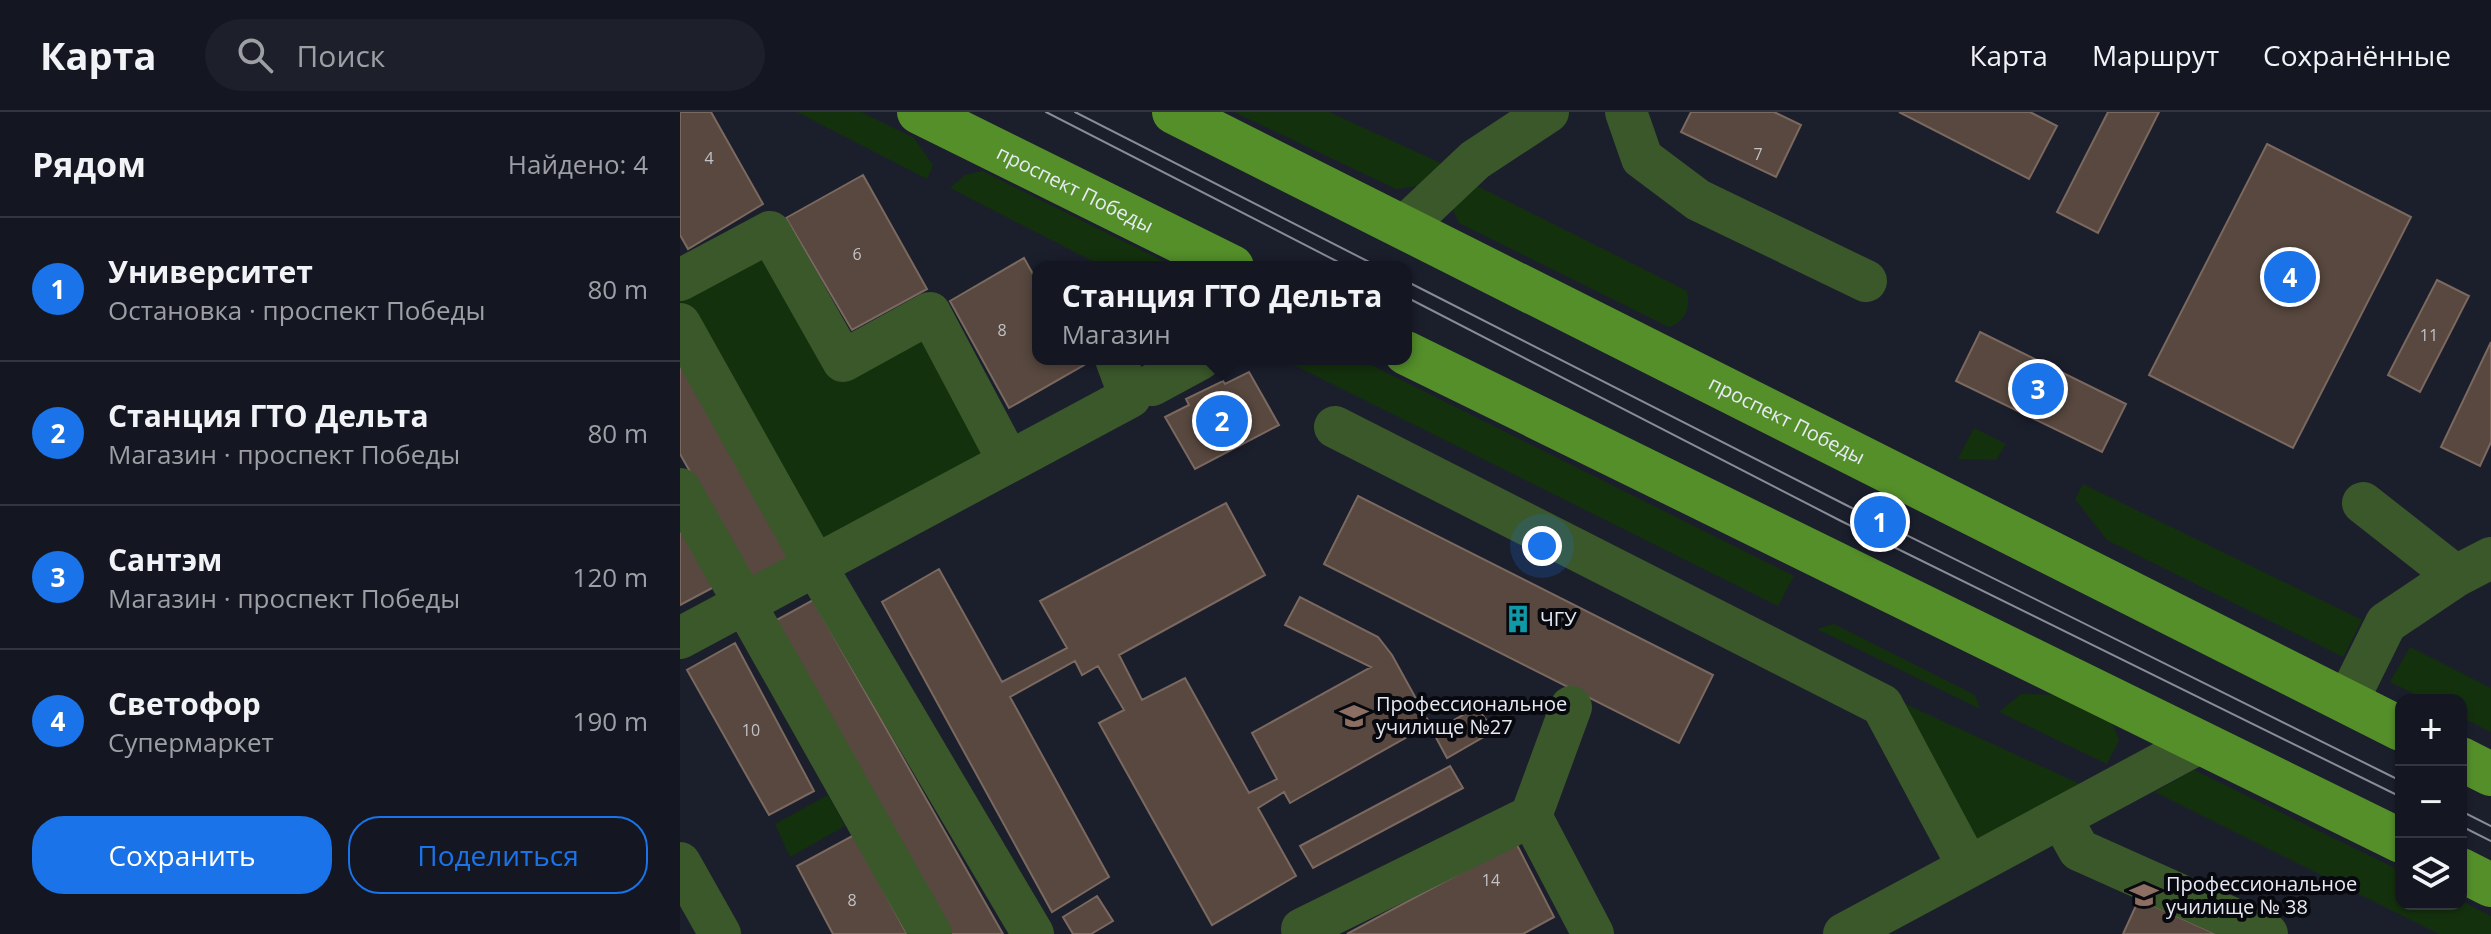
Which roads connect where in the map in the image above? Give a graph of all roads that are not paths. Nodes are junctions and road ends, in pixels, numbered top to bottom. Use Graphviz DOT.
graph roads {
  1 [pos="919,112"];
  2 [pos="1174,112"];
  3 [pos="1548,112"];
  4 [pos="1626,112"];
  5 [pos="1405,226"];
  6 [pos="1220,261"];
  7 [pos="680,280"];
  8 [pos="1866,281"];
  9 [pos="680,324"];
  10 [pos="1412,356"];
  11 [pos="1118,365"];
  12 [pos="1189,365"];
  13 [pos="1152,385"];
  14 [pos="1335,427"];
  15 [pos="1009,462"];
  16 [pos="680,489"];
  17 [pos="2363,503"];
  18 [pos="815,565"];
  19 [pos="2474,567"];
  20 [pos="743,603"];
  21 [pos="680,638"];
  22 [pos="2347,702"];
  23 [pos="1571,707"];
  24 [pos="2395,726"];
  25 [pos="2201,742"];
  26 [pos="2467,762"];
  27 [pos="2491,774"];
  28 [pos="1531,816"];
  29 [pos="2061,818"];
  30 [pos="2395,838"];
  31 [pos="680,863"];
  32 [pos="1968,866"];
  33 [pos="2467,873"];
  34 [pos="2491,885"];
  35 [pos="1292,932"];
  36 [pos="720,934"];
  37 [pos="931,934"];
  38 [pos="1033,934"];
  39 [pos="1593,934"];
  40 [pos="1844,934"];
  41 [pos="2267,934"];
  1 -- 6 [label="main road, проспект Победы"];
  2 -- 5 [label="main road, проспект Победы"];
  3 -- 5 [label="street"];
  4 -- 8 [label="street"];
  5 -- 22 [label="main road, проспект Победы"];
  7 -- 15 [label="street"];
  9 -- 18 [label="street"];
  10 -- 25 [label="main road"];
  11 -- 15 [label="street"];
  12 -- 13 [label="street"];
  14 -- 32 [label="street"];
  15 -- 18 [label="street"];
  16 -- 20 [label="street"];
  17 -- 19 [label="street"];
  18 -- 20 [label="street"];
  18 -- 38 [label="street"];
  19 -- 22 [label="street"];
  20 -- 21 [label="street"];
  20 -- 37 [label="street"];
  22 -- 24 [label="main road, проспект Победы"];
  23 -- 28 [label="street"];
  25 -- 29 [label="street"];
  25 -- 30 [label="main road"];
  26 -- 27 [label="main road"];
  28 -- 35 [label="street"];
  28 -- 39 [label="street"];
  29 -- 32 [label="street"];
  29 -- 41 [label="street"];
  31 -- 36 [label="street"];
  32 -- 40 [label="street"];
  33 -- 34 [label="main road"];
}
